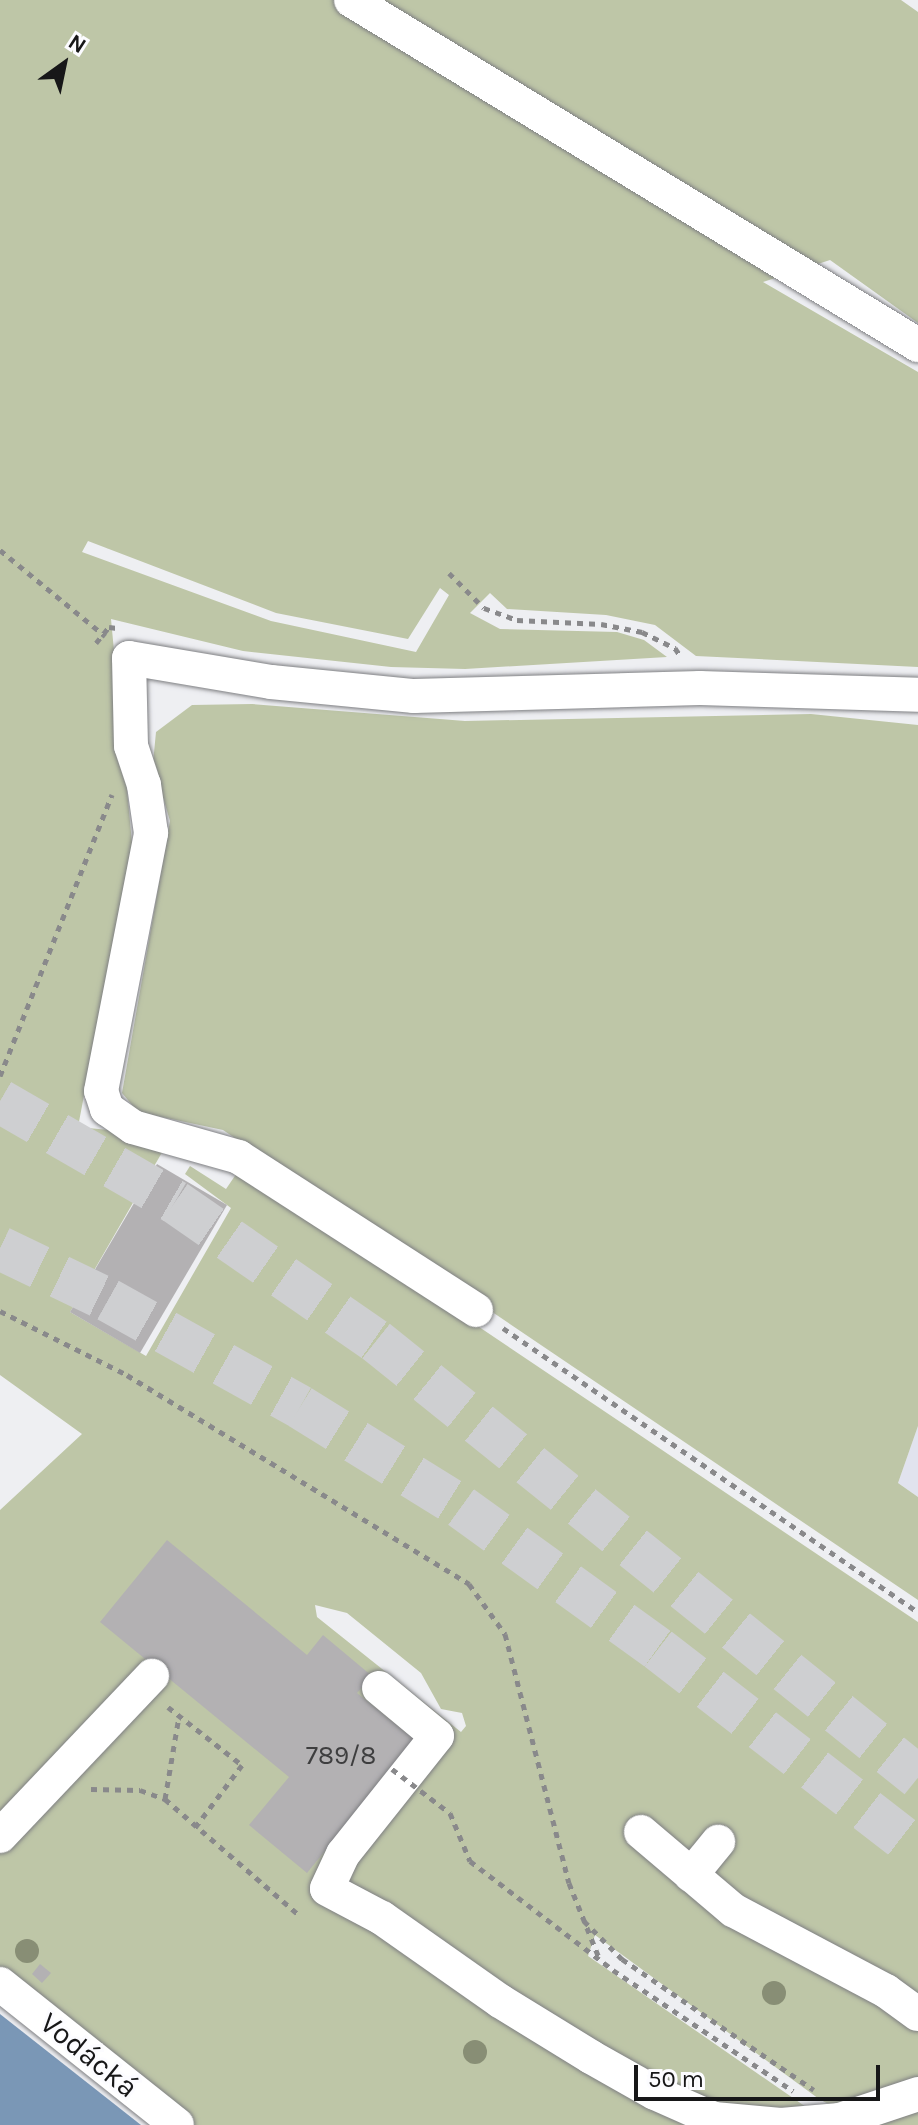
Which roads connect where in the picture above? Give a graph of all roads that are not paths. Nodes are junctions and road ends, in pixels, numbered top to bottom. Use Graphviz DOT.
graph roads {
  1 [pos="351,0"];
  2 [pos="918,345"];
  3 [pos="918,695"];
  4 [pos="476,1310"];
  5 [pos="147,1682"];
  6 [pos="379,1688"];
  7 [pos="641,1832"];
  8 [pos="0,1836"];
  9 [pos="718,1842"];
  10 [pos="691,1875"];
  11 [pos="0,1984"];
  12 [pos="918,2014"];
  13 [pos="918,2094"];
  14 [pos="177,2125"];
  1 -- 2 [label="street"];
  3 -- 4 [label="street"];
  5 -- 8 [label="street"];
  6 -- 13 [label="street"];
  7 -- 10 [label="street"];
  9 -- 10 [label="street"];
  10 -- 12 [label="street"];
  11 -- 14 [label="street, Vodácká"];
}
